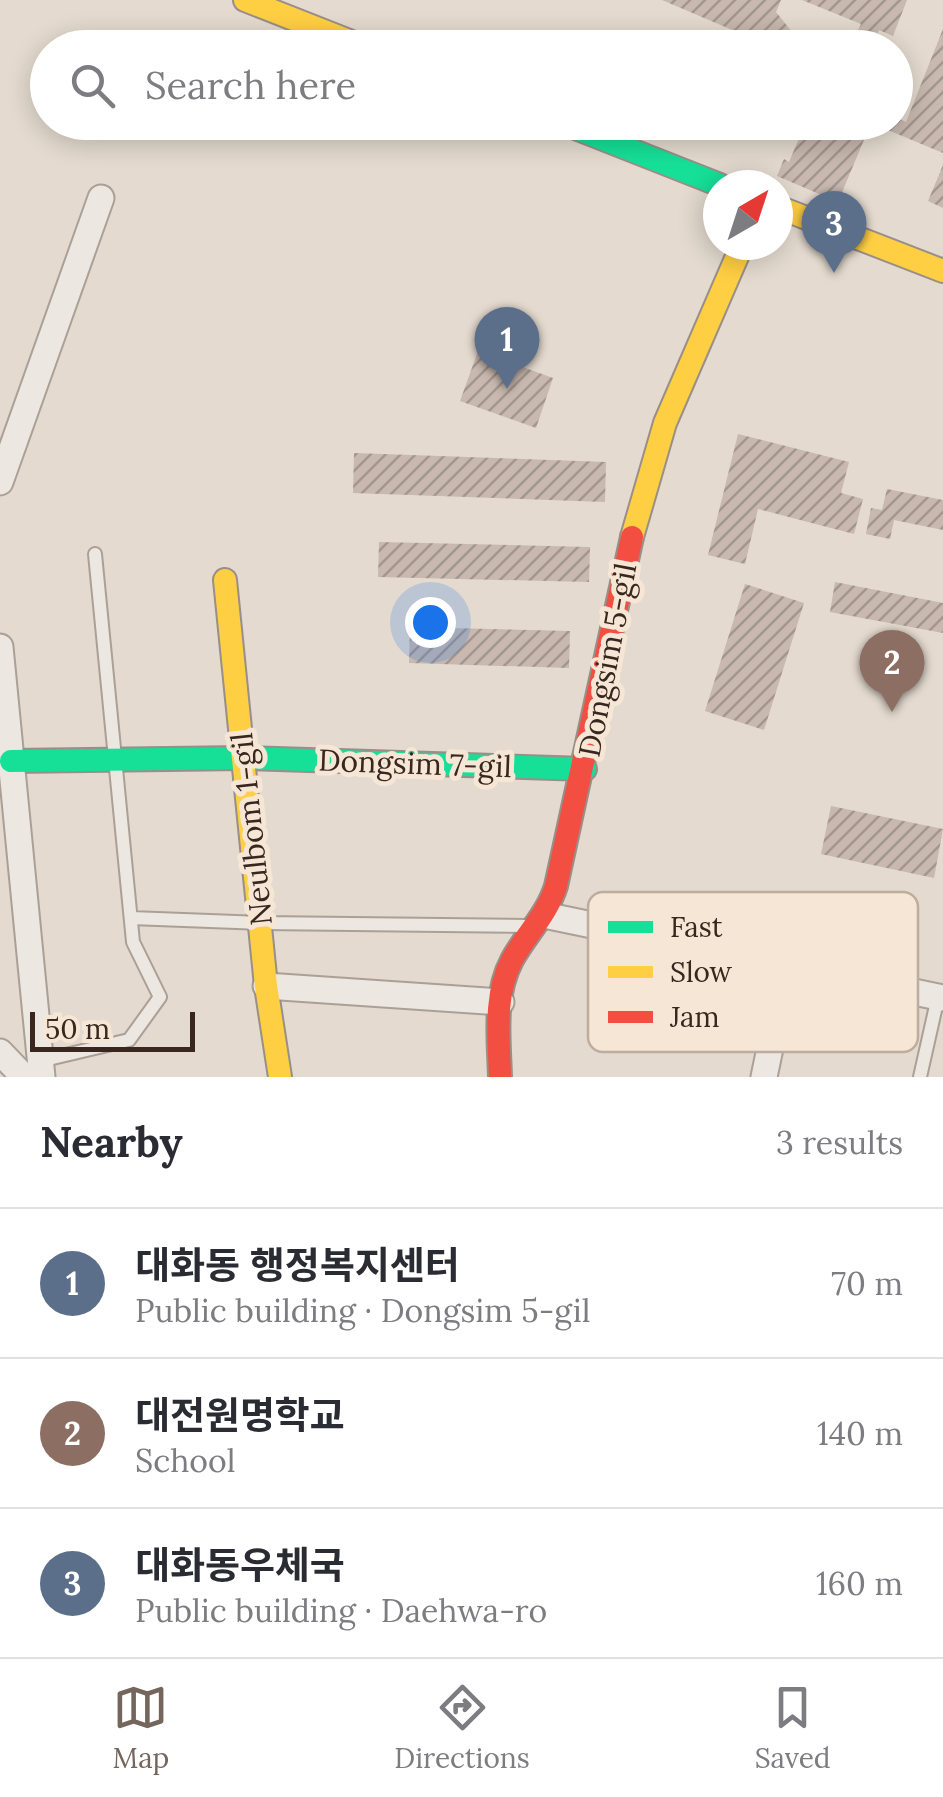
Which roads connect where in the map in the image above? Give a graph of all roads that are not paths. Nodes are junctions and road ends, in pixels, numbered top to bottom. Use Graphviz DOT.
graph roads {
  1 [pos="245,0"];
  2 [pos="321,30"];
  3 [pos="606,140"];
  4 [pos="703,178"];
  5 [pos="101,198"];
  6 [pos="793,213"];
  7 [pos="736,260"];
  8 [pos="943,271"];
  9 [pos="0,482"];
  10 [pos="95,554"];
  11 [pos="225,580"];
  12 [pos="0,647"];
  13 [pos="245,758"];
  14 [pos="115,759"];
  15 [pos="11,761"];
  16 [pos="586,769"];
  17 [pos="131,918"];
  18 [pos="540,921"];
  19 [pos="260,923"];
  20 [pos="588,930"];
  21 [pos="266,986"];
  22 [pos="940,997"];
  23 [pos="501,1002"];
  24 [pos="0,1052"];
  25 [pos="769,1052"];
  26 [pos="36,1072"];
  27 [pos="280,1077"];
  28 [pos="500,1077"];
  29 [pos="764,1077"];
  30 [pos="920,1077"];
  1 -- 2 [label="street"];
  3 -- 4 [label="street"];
  5 -- 9 [label="street"];
  6 -- 8 [label="street"];
  7 -- 16 [label="street, Dongsim 5-gil"];
  10 -- 14 [label="lane"];
  11 -- 13 [label="street, Neulbom 1-gil"];
  12 -- 15 [label="street"];
  13 -- 14 [label="street, Dongsim 7-gil"];
  13 -- 16 [label="street, Dongsim 7-gil"];
  13 -- 19 [label="street, Neulbom 1-gil"];
  14 -- 15 [label="street, Dongsim 7-gil"];
  14 -- 17 [label="lane"];
  15 -- 26 [label="street"];
  16 -- 18 [label="street, Dongsim 5-gil"];
  17 -- 19 [label="lane"];
  17 -- 26 [label="lane"];
  18 -- 19 [label="lane"];
  18 -- 20 [label="street"];
  18 -- 23 [label="street, Dongsim 5-gil"];
  19 -- 21 [label="street, Neulbom 1-gil"];
  21 -- 23 [label="street"];
  21 -- 27 [label="street, Neulbom 1-gil"];
  22 -- 30 [label="lane"];
  23 -- 28 [label="street, Dongsim 5-gil"];
  24 -- 26 [label="street"];
  25 -- 29 [label="street"];
}
